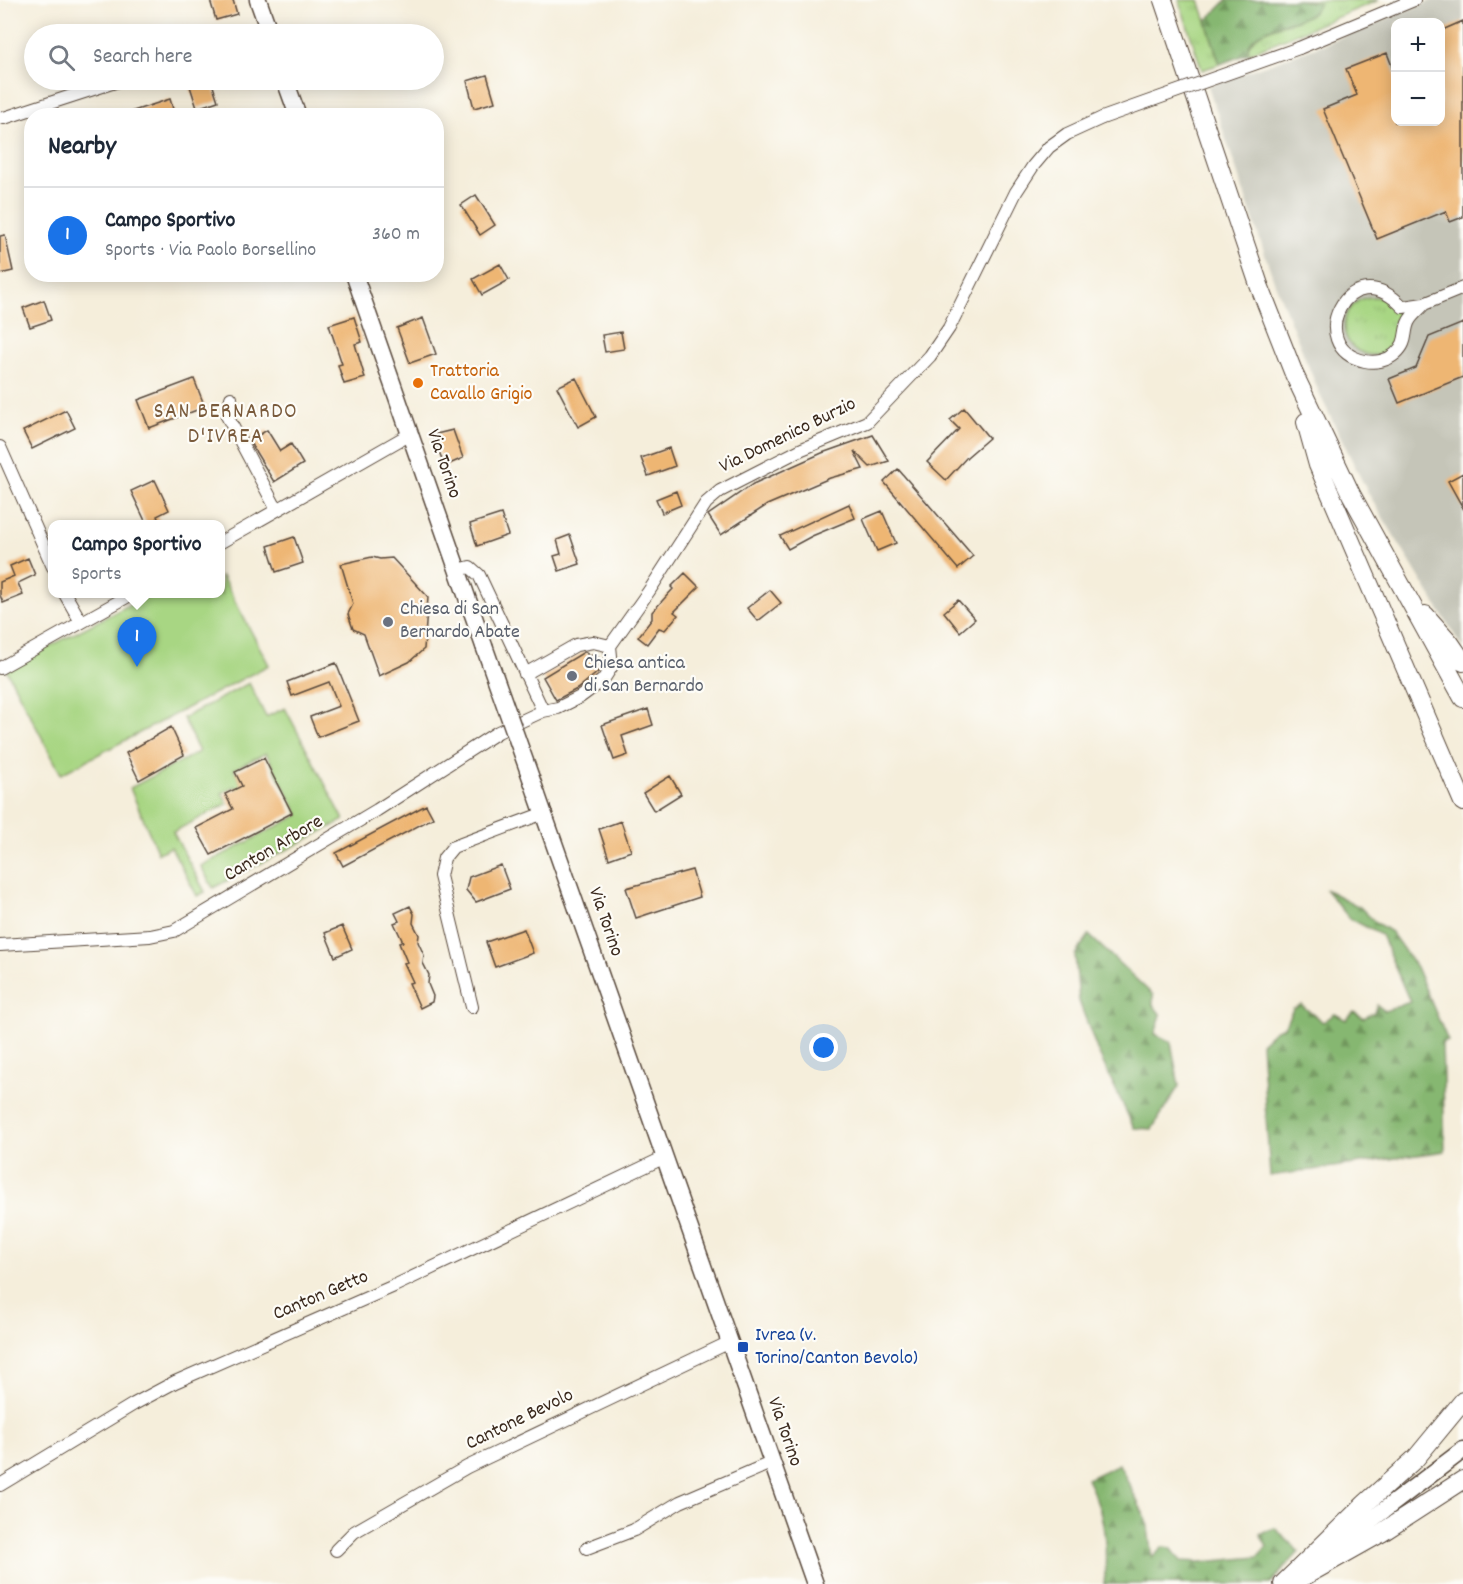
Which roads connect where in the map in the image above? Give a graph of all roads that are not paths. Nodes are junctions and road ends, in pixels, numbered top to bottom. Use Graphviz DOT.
graph roads {
  1 [pos="258,0"];
  2 [pos="1162,0"];
  3 [pos="1413,0"];
  4 [pos="264,24"];
  5 [pos="90,90"];
  6 [pos="289,90"];
  7 [pos="35,108"];
  8 [pos="295,108"];
  9 [pos="24,112"];
  10 [pos="0,117"];
  11 [pos="357,282"];
  12 [pos="1463,288"];
  13 [pos="1424,304"];
  14 [pos="1294,374"];
  15 [pos="231,398"];
  16 [pos="410,434"];
  17 [pos="0,447"];
  18 [pos="277,510"];
  19 [pos="225,540"];
  20 [pos="48,556"];
  21 [pos="458,570"];
  22 [pos="1403,591"];
  23 [pos="68,598"];
  24 [pos="125,598"];
  25 [pos="81,622"];
  26 [pos="610,646"];
  27 [pos="1463,662"];
  28 [pos="0,668"];
  29 [pos="525,674"];
  30 [pos="1463,698"];
  31 [pos="543,711"];
  32 [pos="1463,802"];
  33 [pos="544,813"];
  34 [pos="0,945"];
  35 [pos="472,1007"];
  36 [pos="665,1157"];
  37 [pos="730,1342"];
  38 [pos="1463,1401"];
  39 [pos="1463,1450"];
  40 [pos="773,1462"];
  41 [pos="1463,1480"];
  42 [pos="0,1485"];
  43 [pos="587,1548"];
  44 [pos="336,1550"];
  45 [pos="815,1584"];
  46 [pos="1286,1584"];
  1 -- 4 [label="street"];
  2 -- 14 [label="main road"];
  3 -- 26 [label="street, Via Domenico Burzio, bridge"];
  5 -- 7 [label="street"];
  6 -- 8 [label="street"];
  9 -- 10 [label="street"];
  11 -- 16 [label="street, Via Torino"];
  12 -- 13 [label="street"];
  13 -- 13 [label="street"];
  14 -- 22 [label="main road"];
  14 -- 32 [label="main road"];
  15 -- 18 [label="street"];
  16 -- 18 [label="street"];
  16 -- 21 [label="street, Via Torino"];
  17 -- 20 [label="street"];
  18 -- 19 [label="street"];
  21 -- 29 [label="street"];
  21 -- 33 [label="street, Via Torino, bridge"];
  22 -- 27 [label="main road"];
  22 -- 30 [label="main road"];
  23 -- 25 [label="street"];
  24 -- 25 [label="street"];
  25 -- 28 [label="street"];
  26 -- 29 [label="street"];
  26 -- 31 [label="street, Canton Arbore"];
  29 -- 31 [label="street"];
  31 -- 34 [label="street, Canton Arbore"];
  33 -- 35 [label="street"];
  33 -- 36 [label="street, Via Torino"];
  36 -- 37 [label="street, Via Torino"];
  36 -- 42 [label="street, Canton Getto"];
  37 -- 40 [label="street, Via Torino"];
  37 -- 44 [label="street, Cantone Bevolo"];
  38 -- 46 [label="main road"];
  39 -- 46 [label="street"];
  40 -- 43 [label="street"];
  40 -- 45 [label="street, Via Torino"];
  41 -- 46 [label="main road"];
}
